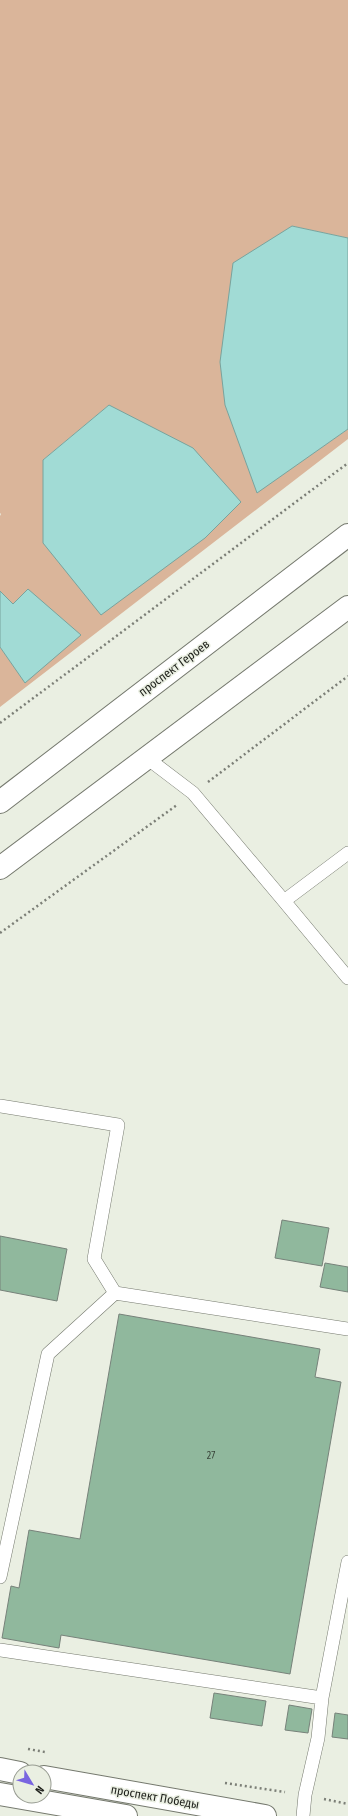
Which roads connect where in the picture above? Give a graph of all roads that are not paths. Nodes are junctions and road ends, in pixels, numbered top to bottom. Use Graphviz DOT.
graph roads {
  1 [pos="348,535"];
  2 [pos="348,607"];
  3 [pos="147,758"];
  4 [pos="0,802"];
  5 [pos="348,853"];
  6 [pos="0,868"];
  7 [pos="284,901"];
  8 [pos="348,978"];
  9 [pos="0,1106"];
  10 [pos="115,1293"];
  11 [pos="348,1329"];
  12 [pos="348,1562"];
  13 [pos="0,1577"];
  14 [pos="0,1650"];
  15 [pos="322,1698"];
  16 [pos="0,1769"];
  17 [pos="12,1771"];
  18 [pos="52,1778"];
  19 [pos="0,1794"];
  20 [pos="126,1816"];
  21 [pos="265,1816"];
  22 [pos="303,1816"];
  1 -- 4 [label="main road, проспект Героев"];
  2 -- 3 [label="main road"];
  3 -- 6 [label="main road"];
  3 -- 7 [label="lane"];
  5 -- 7 [label="lane"];
  7 -- 8 [label="lane"];
  9 -- 10 [label="lane"];
  10 -- 11 [label="lane"];
  10 -- 13 [label="lane"];
  12 -- 15 [label="lane"];
  14 -- 15 [label="lane"];
  15 -- 22 [label="lane"];
  16 -- 17 [label="main road"];
  18 -- 21 [label="main road, проспект Победы"];
  19 -- 20 [label="main road, проспект Победы"];
}
